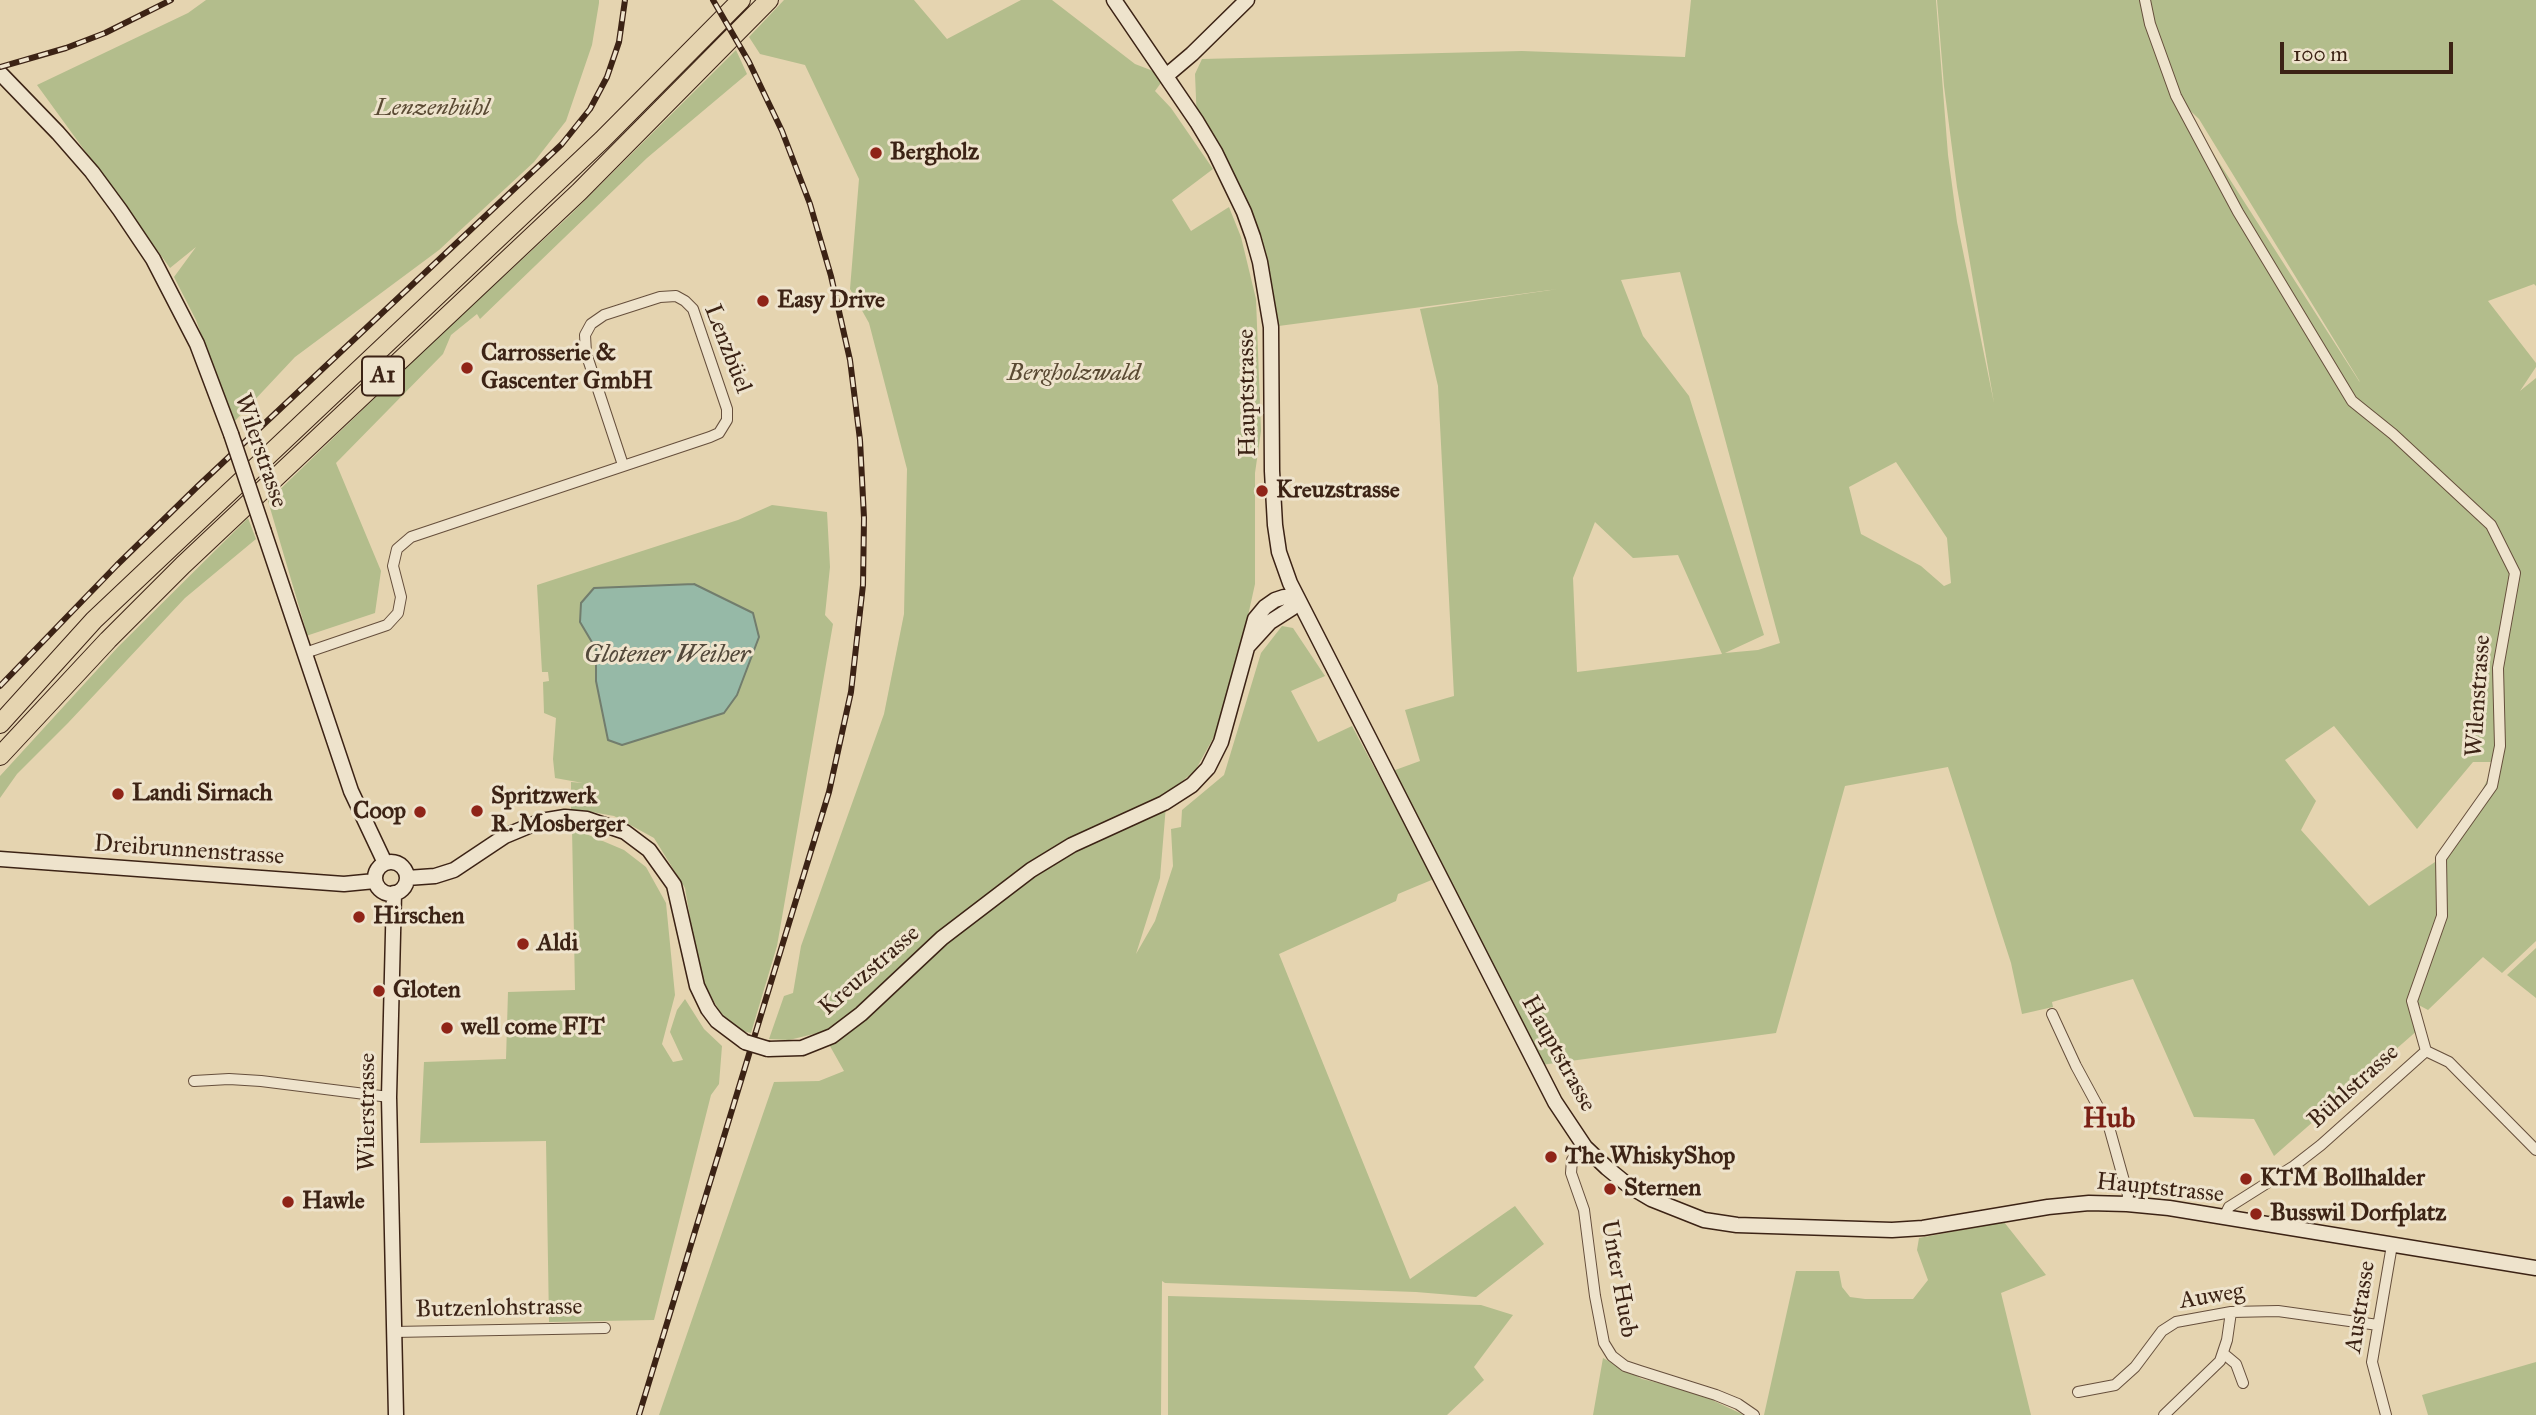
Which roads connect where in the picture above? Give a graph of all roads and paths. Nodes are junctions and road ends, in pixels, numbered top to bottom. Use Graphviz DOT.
graph roads {
  1 [pos="741,0"];
  2 [pos="769,0"];
  3 [pos="1114,0"];
  4 [pos="1247,0"];
  5 [pos="2145,0"];
  6 [pos="0,73"];
  7 [pos="1166,76"];
  8 [pos="623,465"];
  9 [pos="1297,599"];
  10 [pos="305,653"];
  11 [pos="0,724"];
  12 [pos="0,756"];
  13 [pos="0,859"];
  14 [pos="385,863"];
  15 [pos="407,878"];
  16 [pos="375,881"];
  17 [pos="394,893"];
  18 [pos="2052,1014"];
  19 [pos="2426,1051"];
  20 [pos="194,1081"];
  21 [pos="389,1097"];
  22 [pos="1586,1147"];
  23 [pos="2536,1150"];
  24 [pos="2127,1204"];
  25 [pos="2224,1217"];
  26 [pos="2392,1245"];
  27 [pos="2536,1268"];
  28 [pos="2231,1312"];
  29 [pos="2378,1325"];
  30 [pos="605,1328"];
  31 [pos="394,1332"];
  32 [pos="2224,1354"];
  33 [pos="2243,1383"];
  34 [pos="2078,1392"];
  35 [pos="396,1415"];
  36 [pos="1754,1415"];
  37 [pos="2164,1415"];
  38 [pos="2386,1415"];
  1 -- 11 [label="highway, A1"];
  2 -- 12 [label="highway, A1"];
  3 -- 7 [label="street, Hauptstrasse"];
  4 -- 7 [label="street"];
  5 -- 19 [label="street, Wilenstrasse"];
  6 -- 10 [label="street, Wilerstrasse, bridge"];
  7 -- 9 [label="street, Hauptstrasse"];
  8 -- 8 [label="street, Lenzbüel"];
  8 -- 10 [label="street, Lenzbüel"];
  9 -- 15 [label="street, Kreuzstrasse, bridge"];
  9 -- 22 [label="street, Hauptstrasse"];
  10 -- 14 [label="street, Wilerstrasse"];
  13 -- 16 [label="street, Dreibrunnenstrasse"];
  14 -- 15 [label="street"];
  14 -- 16 [label="street"];
  15 -- 17 [label="street"];
  16 -- 17 [label="street"];
  17 -- 21 [label="street, Wilerstrasse"];
  18 -- 24 [label="street"];
  19 -- 23 [label="street, Bühlstrasse"];
  19 -- 25 [label="street, Bühlstrasse"];
  20 -- 21 [label="street"];
  21 -- 31 [label="street, Wilerstrasse"];
  22 -- 24 [label="street, Hauptstrasse"];
  22 -- 36 [label="street, Unter Hueb"];
  24 -- 25 [label="street, Hauptstrasse"];
  25 -- 26 [label="street, Hauptstrasse"];
  26 -- 27 [label="street, Hauptstrasse"];
  26 -- 29 [label="street, Austrasse"];
  28 -- 29 [label="street, Auweg"];
  28 -- 32 [label="street"];
  28 -- 34 [label="street, Auweg"];
  29 -- 38 [label="street, Austrasse"];
  30 -- 31 [label="street, Butzenlohstrasse"];
  31 -- 35 [label="street, Wilerstrasse"];
  32 -- 33 [label="street"];
  32 -- 37 [label="street"];
}
